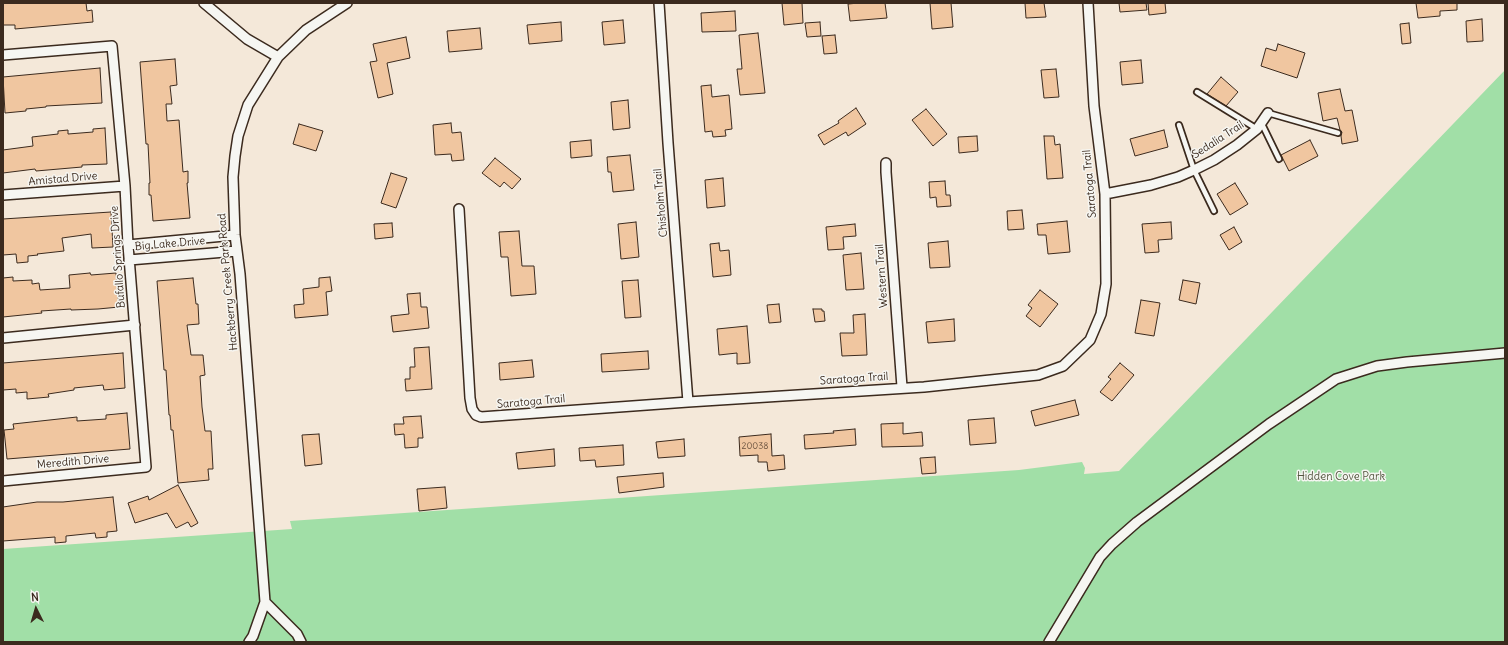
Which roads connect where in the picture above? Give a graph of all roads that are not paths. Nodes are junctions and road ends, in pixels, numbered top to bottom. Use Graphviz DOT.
graph roads {
  1 [pos="204,3"];
  2 [pos="347,3"];
  3 [pos="659,3"];
  4 [pos="1088,3"];
  5 [pos="3,54"];
  6 [pos="278,57"];
  7 [pos="1197,92"];
  8 [pos="1268,113"];
  9 [pos="1179,125"];
  10 [pos="1259,126"];
  11 [pos="1338,133"];
  12 [pos="1279,160"];
  13 [pos="886,163"];
  14 [pos="1194,170"];
  15 [pos="125,186"];
  16 [pos="1105,194"];
  17 [pos="3,195"];
  18 [pos="459,209"];
  19 [pos="1214,211"];
  20 [pos="235,235"];
  21 [pos="128,245"];
  22 [pos="237,251"];
  23 [pos="129,260"];
  24 [pos="135,325"];
  25 [pos="3,338"];
  26 [pos="1505,354"];
  27 [pos="902,387"];
  28 [pos="688,402"];
  29 [pos="146,468"];
  30 [pos="3,481"];
  31 [pos="265,602"];
  32 [pos="249,642"];
  33 [pos="301,642"];
  34 [pos="1049,642"];
  1 -- 6 [label="street"];
  2 -- 6 [label="street, Hackberry Creek Park Road"];
  3 -- 28 [label="street, Chisholm Trail"];
  4 -- 16 [label="street, Saratoga Trail"];
  5 -- 15 [label="street, Bufallo Springs Drive"];
  6 -- 20 [label="street, Hackberry Creek Park Road"];
  7 -- 10 [label="lane"];
  8 -- 10 [label="street, Sedalia Trail"];
  8 -- 11 [label="lane"];
  9 -- 14 [label="lane"];
  10 -- 12 [label="lane"];
  10 -- 14 [label="street, Sedalia Trail"];
  13 -- 27 [label="street, Western Trail"];
  14 -- 16 [label="street, Sedalia Trail"];
  14 -- 19 [label="lane"];
  15 -- 17 [label="street, Amistad Drive"];
  15 -- 21 [label="street, Bufallo Springs Drive"];
  16 -- 27 [label="street, Saratoga Trail"];
  18 -- 28 [label="street, Saratoga Trail"];
  20 -- 21 [label="street, Big Lake Drive"];
  20 -- 22 [label="street, Hackberry Creek Park Road"];
  21 -- 23 [label="street, Bufallo Springs Drive"];
  22 -- 23 [label="street, Big Lake Drive"];
  22 -- 31 [label="street, Hackberry Creek Park Road"];
  23 -- 24 [label="street, Bufallo Springs Drive"];
  24 -- 25 [label="street"];
  24 -- 29 [label="street, Bufallo Springs Drive"];
  26 -- 34 [label="street"];
  27 -- 28 [label="street, Saratoga Trail"];
  29 -- 30 [label="street, Meredith Drive"];
  31 -- 32 [label="street, Hackberry Creek Park Road"];
  31 -- 33 [label="street"];
}
